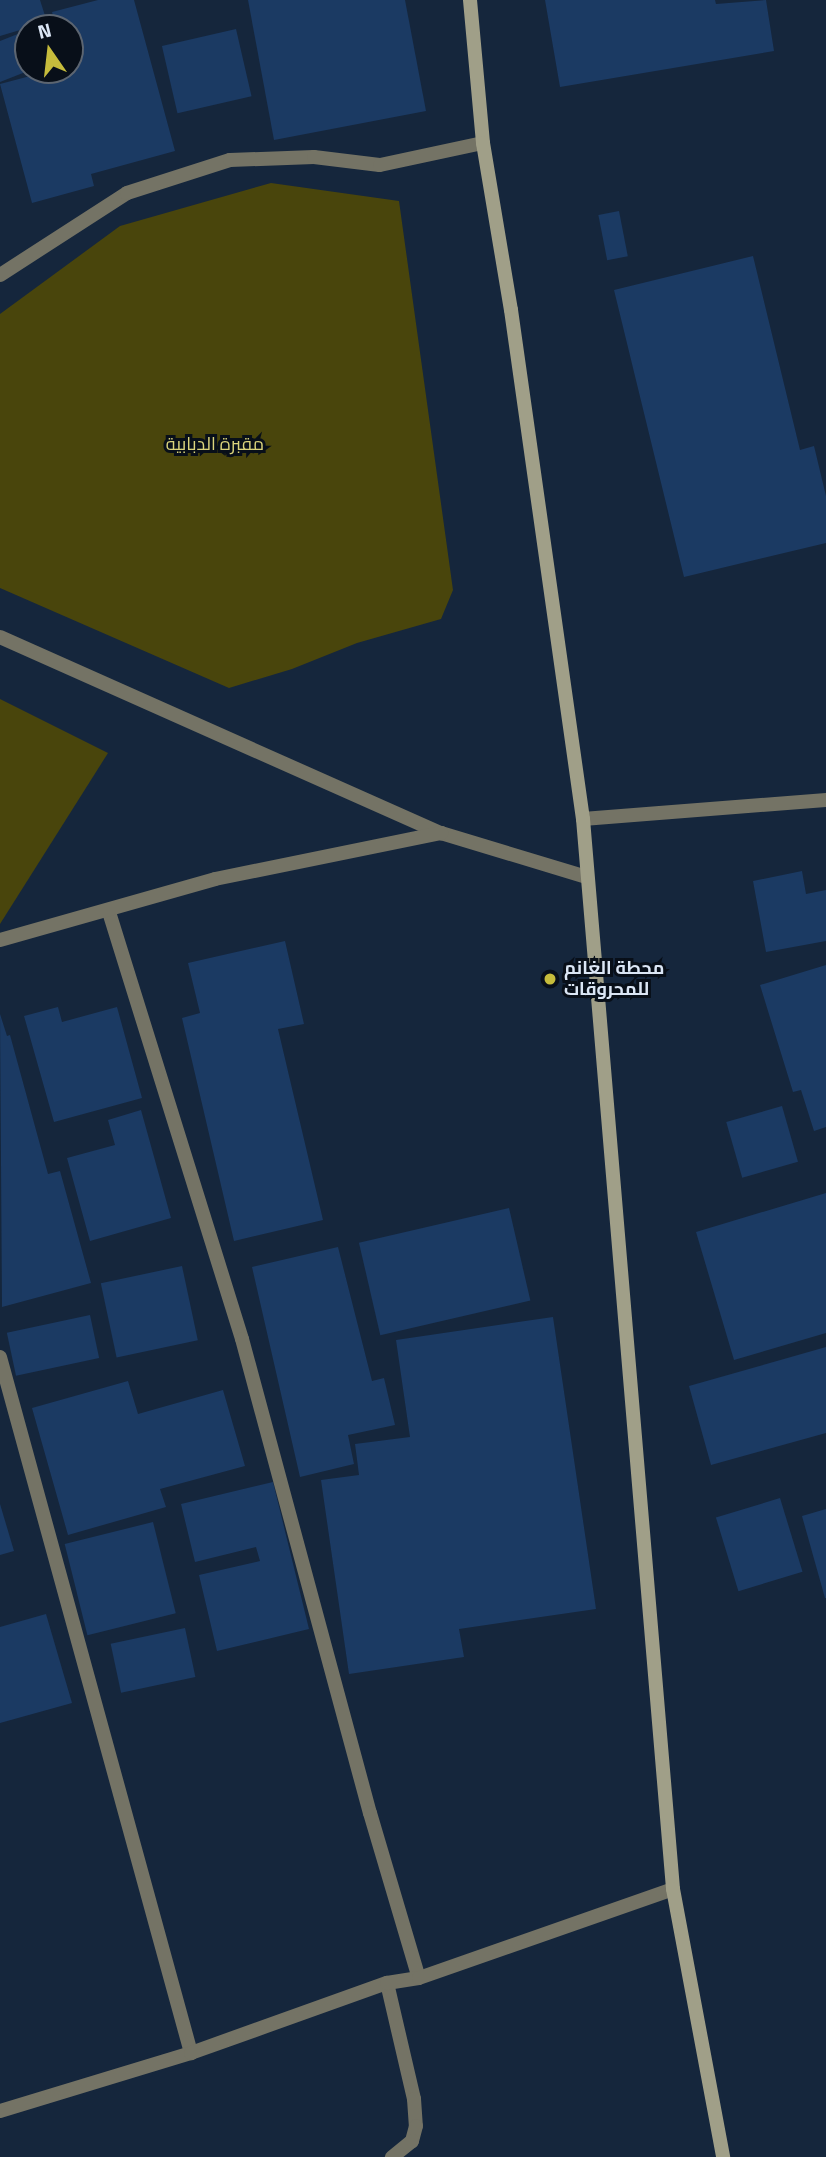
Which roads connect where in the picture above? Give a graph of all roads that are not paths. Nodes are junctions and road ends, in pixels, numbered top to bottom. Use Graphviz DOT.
graph roads {
  1 [pos="470,0"];
  2 [pos="483,143"];
  3 [pos="0,275"];
  4 [pos="0,637"];
  5 [pos="826,800"];
  6 [pos="583,819"];
  7 [pos="441,833"];
  8 [pos="587,877"];
  9 [pos="109,912"];
  10 [pos="0,940"];
  11 [pos="0,1357"];
  12 [pos="673,1889"];
  13 [pos="419,1978"];
  14 [pos="387,1983"];
  15 [pos="191,2053"];
  16 [pos="0,2111"];
  17 [pos="392,2157"];
  18 [pos="723,2157"];
  1 -- 2 [label="street"];
  2 -- 3 [label="street"];
  2 -- 6 [label="street"];
  4 -- 7 [label="street"];
  5 -- 6 [label="street"];
  6 -- 8 [label="street"];
  7 -- 8 [label="street"];
  7 -- 9 [label="street"];
  8 -- 12 [label="street"];
  9 -- 10 [label="street"];
  9 -- 13 [label="street"];
  11 -- 15 [label="street"];
  12 -- 13 [label="street"];
  12 -- 18 [label="street"];
  13 -- 14 [label="street"];
  14 -- 15 [label="street"];
  14 -- 17 [label="street"];
  15 -- 16 [label="street"];
}
